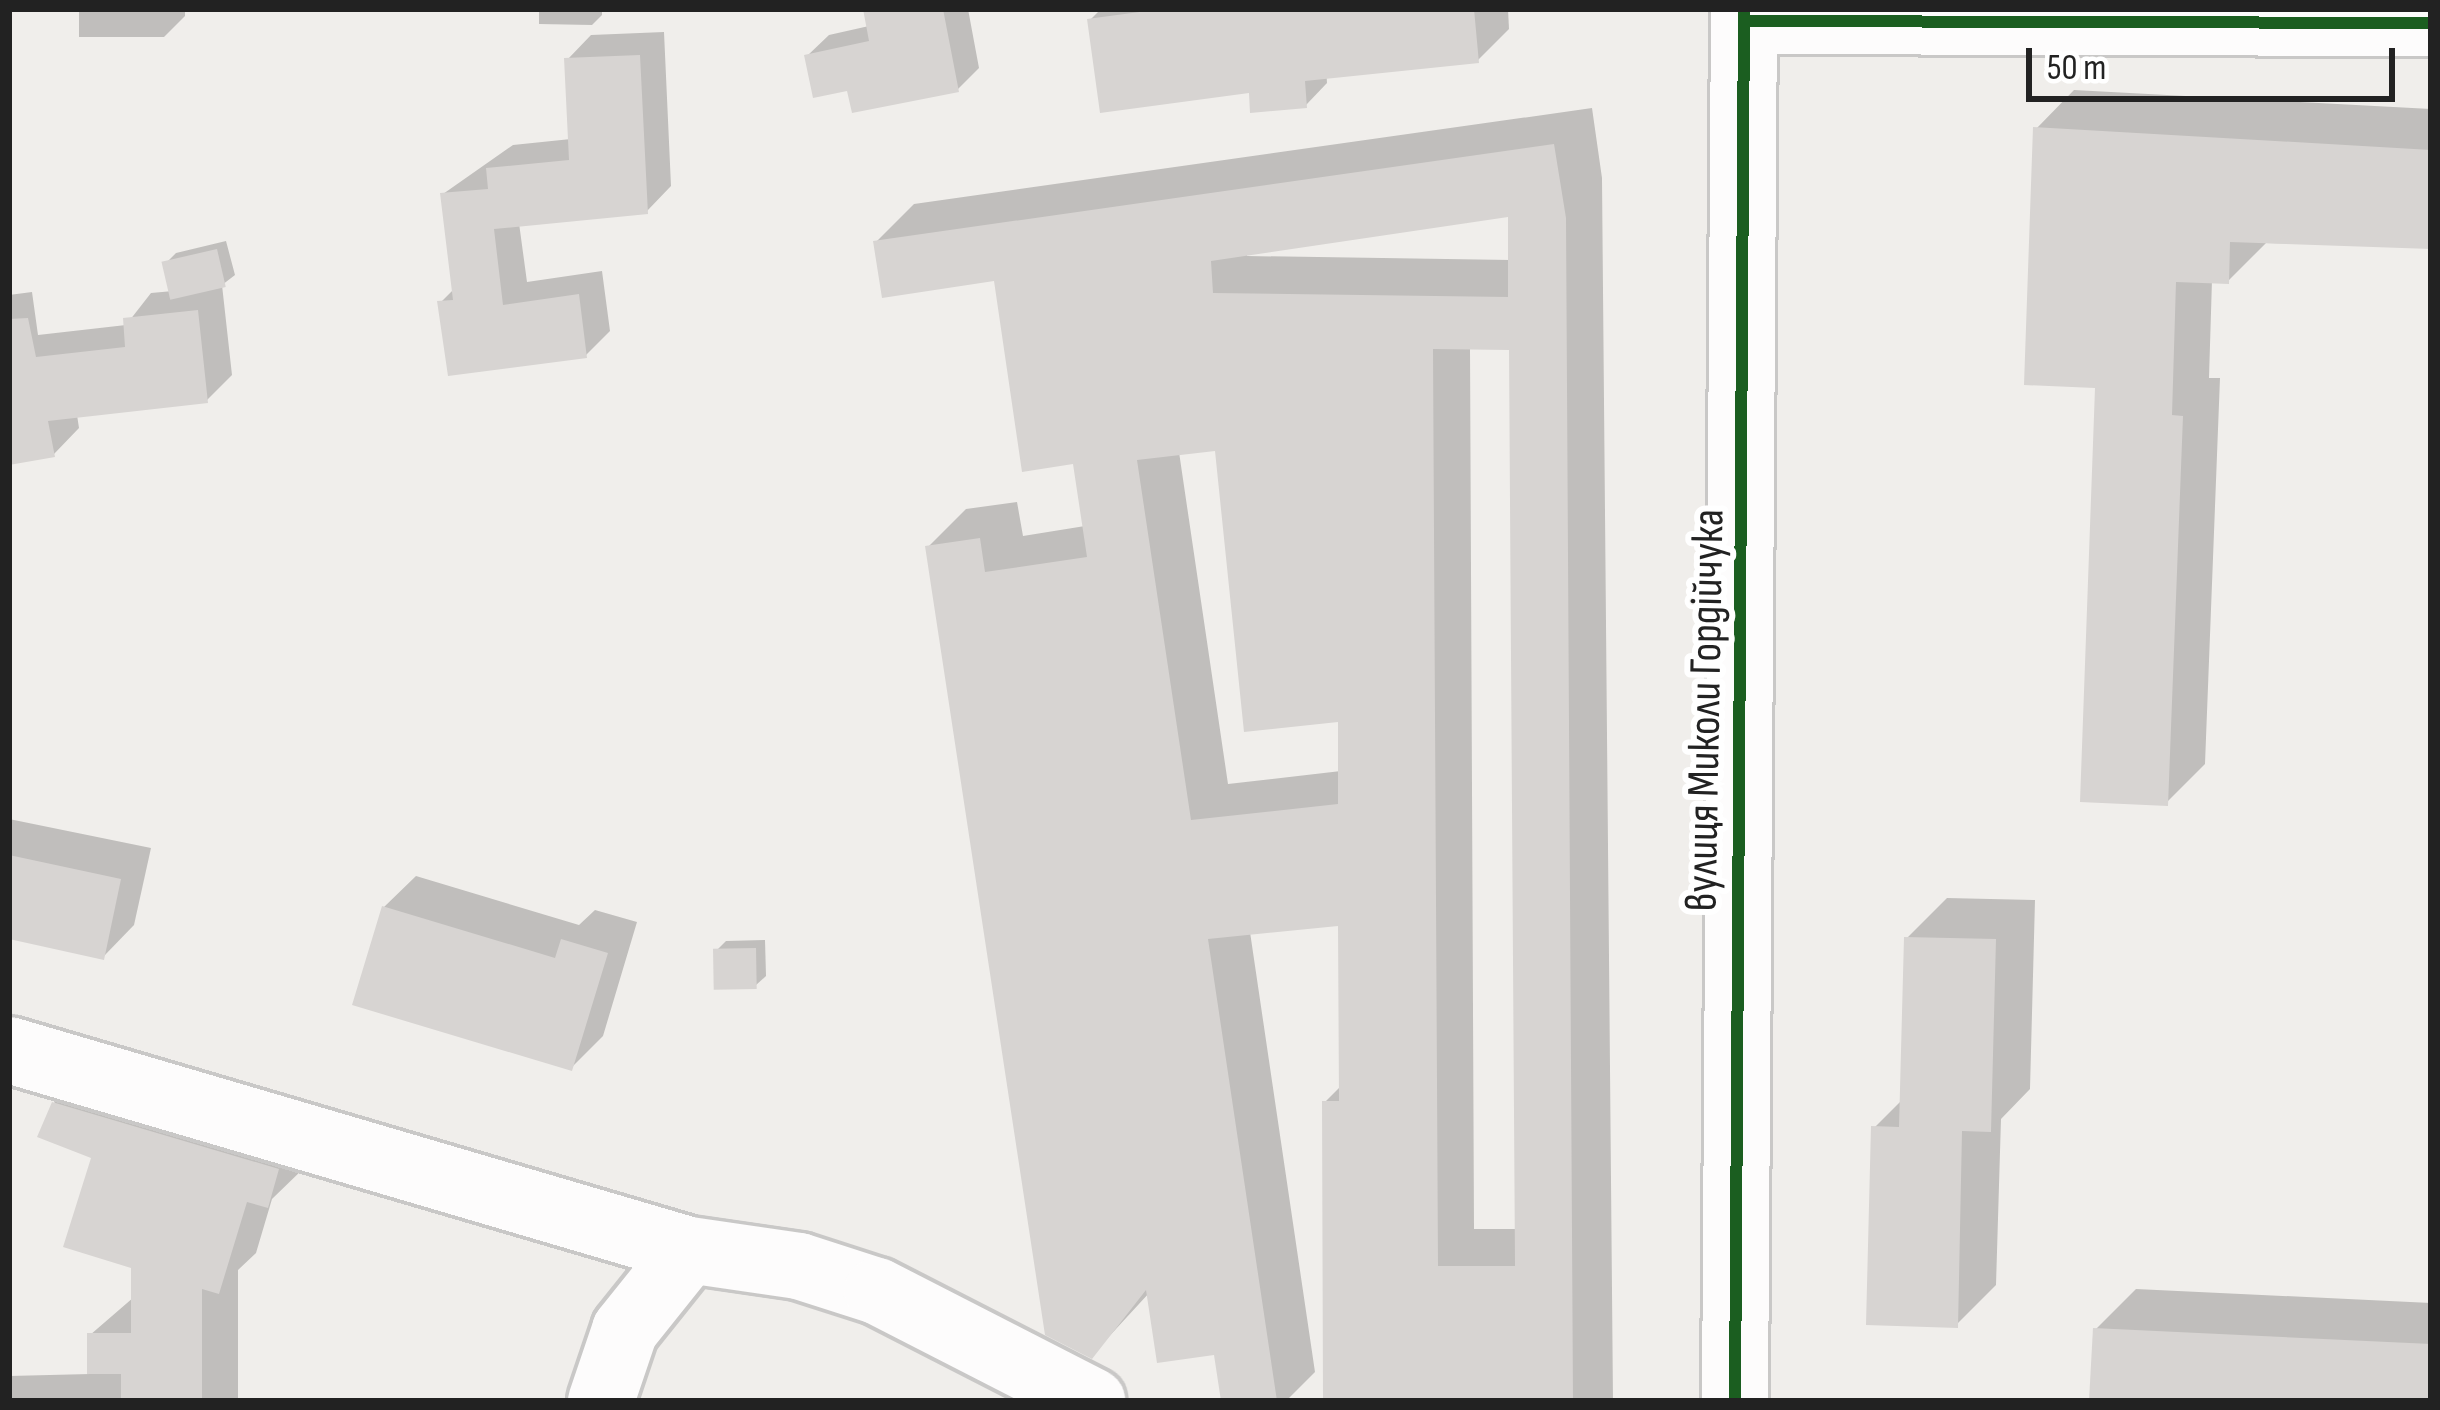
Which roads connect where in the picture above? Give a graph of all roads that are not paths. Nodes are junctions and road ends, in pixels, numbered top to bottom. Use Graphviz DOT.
graph roads {
  1 [pos="1746,15"];
  2 [pos="2431,23"];
  3 [pos="9,1051"];
  4 [pos="689,1250"];
  5 [pos="601,1401"];
  6 [pos="1092,1401"];
  7 [pos="1736,1401"];
  1 -- 2 [label="street"];
  1 -- 7 [label="street, вулиця Миколи Гордійчука"];
  3 -- 4 [label="street"];
  4 -- 5 [label="street"];
  4 -- 6 [label="street"];
}
